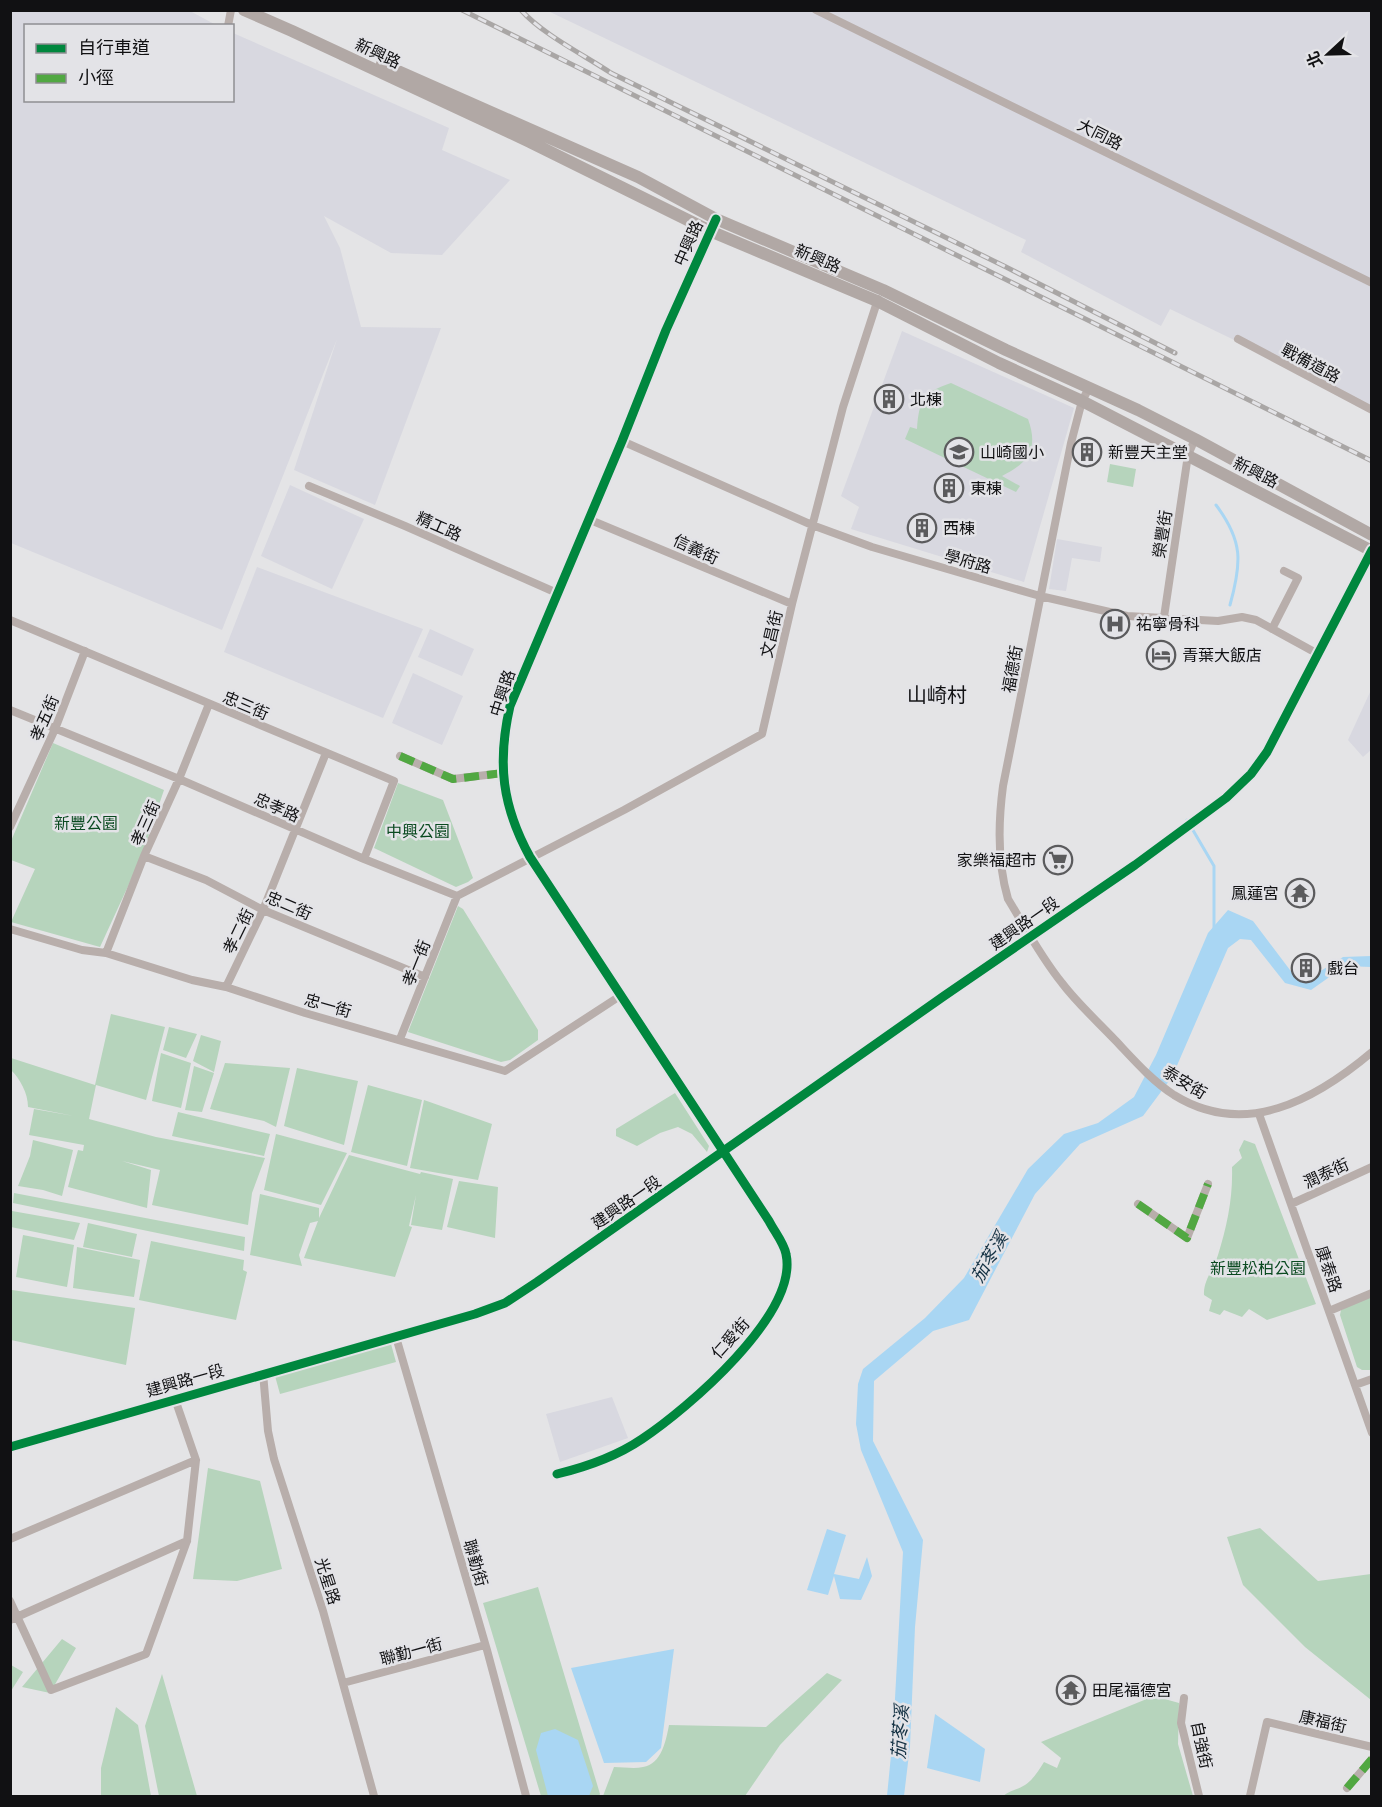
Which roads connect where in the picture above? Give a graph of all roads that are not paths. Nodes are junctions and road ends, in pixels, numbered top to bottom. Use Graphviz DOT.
graph roads {
  1 [pos="244,10"];
  2 [pos="264,10"];
  3 [pos="816,10"];
  4 [pos="716,219"];
  5 [pos="710,231"];
  6 [pos="1371,283"];
  7 [pos="883,290"];
  8 [pos="877,301"];
  9 [pos="1238,339"];
  10 [pos="1089,388"];
  11 [pos="1082,401"];
  12 [pos="1371,410"];
  13 [pos="1195,439"];
  14 [pos="622,441"];
  15 [pos="1188,455"];
  16 [pos="309,486"];
  17 [pos="588,519"];
  18 [pos="812,525"];
  19 [pos="1371,535"];
  20 [pos="1371,550"];
  21 [pos="1284,571"];
  22 [pos="557,592"];
  23 [pos="1040,596"];
  24 [pos="792,604"];
  25 [pos="1164,617"];
  26 [pos="10,620"];
  27 [pos="1272,629"];
  28 [pos="85,651"];
  29 [pos="1318,654"];
  30 [pos="209,704"];
  31 [pos="10,710"];
  32 [pos="55,729"];
  33 [pos="326,753"];
  34 [pos="400,756"];
  35 [pos="503,773"];
  36 [pos="179,779"];
  37 [pos="10,827"];
  38 [pos="295,830"];
  39 [pos="144,856"];
  40 [pos="530,857"];
  41 [pos="364,859"];
  42 [pos="457,896"];
  43 [pos="263,910"];
  44 [pos="10,929"];
  45 [pos="1032,937"];
  46 [pos="106,953"];
  47 [pos="425,977"];
  48 [pos="226,987"];
  49 [pos="620,996"];
  50 [pos="400,1039"];
  51 [pos="1371,1052"];
  52 [pos="1259,1114"];
  53 [pos="724,1153"];
  54 [pos="1371,1167"];
  55 [pos="1208,1184"];
  56 [pos="1138,1204"];
  57 [pos="1292,1204"];
  58 [pos="1371,1293"];
  59 [pos="1329,1311"];
  60 [pos="396,1337"];
  61 [pos="263,1373"];
  62 [pos="1371,1379"];
  63 [pos="1355,1385"];
  64 [pos="175,1399"];
  65 [pos="1371,1433"];
  66 [pos="10,1447"];
  67 [pos="196,1460"];
  68 [pos="557,1474"];
  69 [pos="10,1539"];
  70 [pos="187,1541"];
  71 [pos="10,1601"];
  72 [pos="14,1618"];
  73 [pos="485,1645"];
  74 [pos="343,1683"];
  75 [pos="1184,1698"];
  76 [pos="1371,1747"];
  77 [pos="1371,1759"];
  78 [pos="1347,1788"];
  79 [pos="374,1797"];
  80 [pos="526,1797"];
  81 [pos="1199,1797"];
  82 [pos="1250,1797"];
  1 -- 5 [label="main road, 新興路"];
  2 -- 4 [label="main road, 新興路"];
  3 -- 6 [label="street, 大同路"];
  4 -- 5 [label="street, 中興路"];
  4 -- 7 [label="main road, 新興路"];
  5 -- 8 [label="main road, 新興路"];
  5 -- 14 [label="street, 中興路"];
  7 -- 8 [label="street, 文昌街"];
  7 -- 10 [label="main road, 新興路"];
  8 -- 11 [label="main road, 新興路"];
  8 -- 18 [label="street, 文昌街"];
  9 -- 12 [label="street, 戰備道路"];
  10 -- 11 [label="street, 福德街"];
  10 -- 13 [label="main road, 新興路"];
  11 -- 15 [label="main road, 新興路"];
  11 -- 23 [label="street, 福德街"];
  13 -- 15 [label="street, 榮豐街"];
  13 -- 19 [label="main road, 新興路"];
  14 -- 17 [label="street, 中興路"];
  14 -- 18 [label="street, 學府路"];
  15 -- 20 [label="main road, 新興路"];
  15 -- 25 [label="street, 榮豐街"];
  16 -- 22 [label="street, 精工路"];
  17 -- 22 [label="street, 中興路"];
  17 -- 24 [label="street, 信義街"];
  18 -- 23 [label="street, 學府路"];
  18 -- 24 [label="street, 文昌街"];
  20 -- 29 [label="street, 建興路一段"];
  21 -- 27 [label="street"];
  22 -- 35 [label="street, 中興路"];
  23 -- 25 [label="street, 學府路"];
  23 -- 45 [label="street, 福德街"];
  24 -- 40 [label="street, 文昌街"];
  25 -- 27 [label="street, 學府路"];
  26 -- 28 [label="street, 忠三街"];
  27 -- 29 [label="street, 學府路"];
  28 -- 30 [label="street, 忠三街"];
  28 -- 32 [label="street, 孝五街"];
  29 -- 45 [label="street, 建興路一段"];
  30 -- 33 [label="street, 忠三街"];
  30 -- 36 [label="street, 孝三街"];
  31 -- 32 [label="street, 忠孝路"];
  32 -- 36 [label="street, 忠孝路"];
  32 -- 37 [label="street, 孝五街"];
  33 -- 38 [label="street, 孝二街"];
  33 -- 41 [label="street, 忠三街"];
  34 -- 35 [label="street"];
  35 -- 40 [label="street, 中興路"];
  36 -- 38 [label="street, 忠孝路"];
  36 -- 39 [label="street, 孝三街"];
  38 -- 41 [label="street, 忠孝路"];
  38 -- 43 [label="street, 孝二街"];
  39 -- 43 [label="street, 忠二街"];
  39 -- 46 [label="street, 孝三街"];
  40 -- 42 [label="street"];
  40 -- 49 [label="street, 中興路"];
  41 -- 42 [label="street, 忠孝路"];
  42 -- 47 [label="street, 孝一街"];
  43 -- 47 [label="street, 忠二街"];
  43 -- 48 [label="street, 孝二街"];
  44 -- 46 [label="street, 忠一街"];
  45 -- 52 [label="street, 泰安街"];
  45 -- 53 [label="street, 建興路一段"];
  46 -- 48 [label="street, 忠一街"];
  47 -- 50 [label="street, 孝一街"];
  48 -- 50 [label="street, 忠一街"];
  49 -- 50 [label="street, 忠一街"];
  49 -- 53 [label="street, 中興路"];
  51 -- 52 [label="street, 泰安街"];
  52 -- 57 [label="street, 康泰路"];
  53 -- 60 [label="street, 建興路一段"];
  53 -- 68 [label="street, 仁愛街"];
  54 -- 57 [label="street, 潤泰街"];
  55 -- 56 [label="street"];
  57 -- 59 [label="street, 康泰路"];
  58 -- 59 [label="street"];
  59 -- 63 [label="street, 康泰路"];
  60 -- 61 [label="street, 建興路一段"];
  60 -- 73 [label="street, 聯勤街"];
  61 -- 64 [label="street, 建興路一段"];
  61 -- 74 [label="street, 光星路"];
  62 -- 63 [label="street"];
  63 -- 65 [label="street, 康泰路"];
  64 -- 66 [label="street, 建興路一段"];
  64 -- 67 [label="street"];
  67 -- 69 [label="street"];
  67 -- 70 [label="street"];
  70 -- 72 [label="street"];
  70 -- 72 [label="street"];
  71 -- 72 [label="street"];
  73 -- 74 [label="street, 聯勤一街"];
  73 -- 80 [label="street, 聯勤街"];
  74 -- 79 [label="street, 光星路"];
  75 -- 81 [label="street, 自強街"];
  76 -- 82 [label="street, 康福街"];
  77 -- 78 [label="street"];
}
